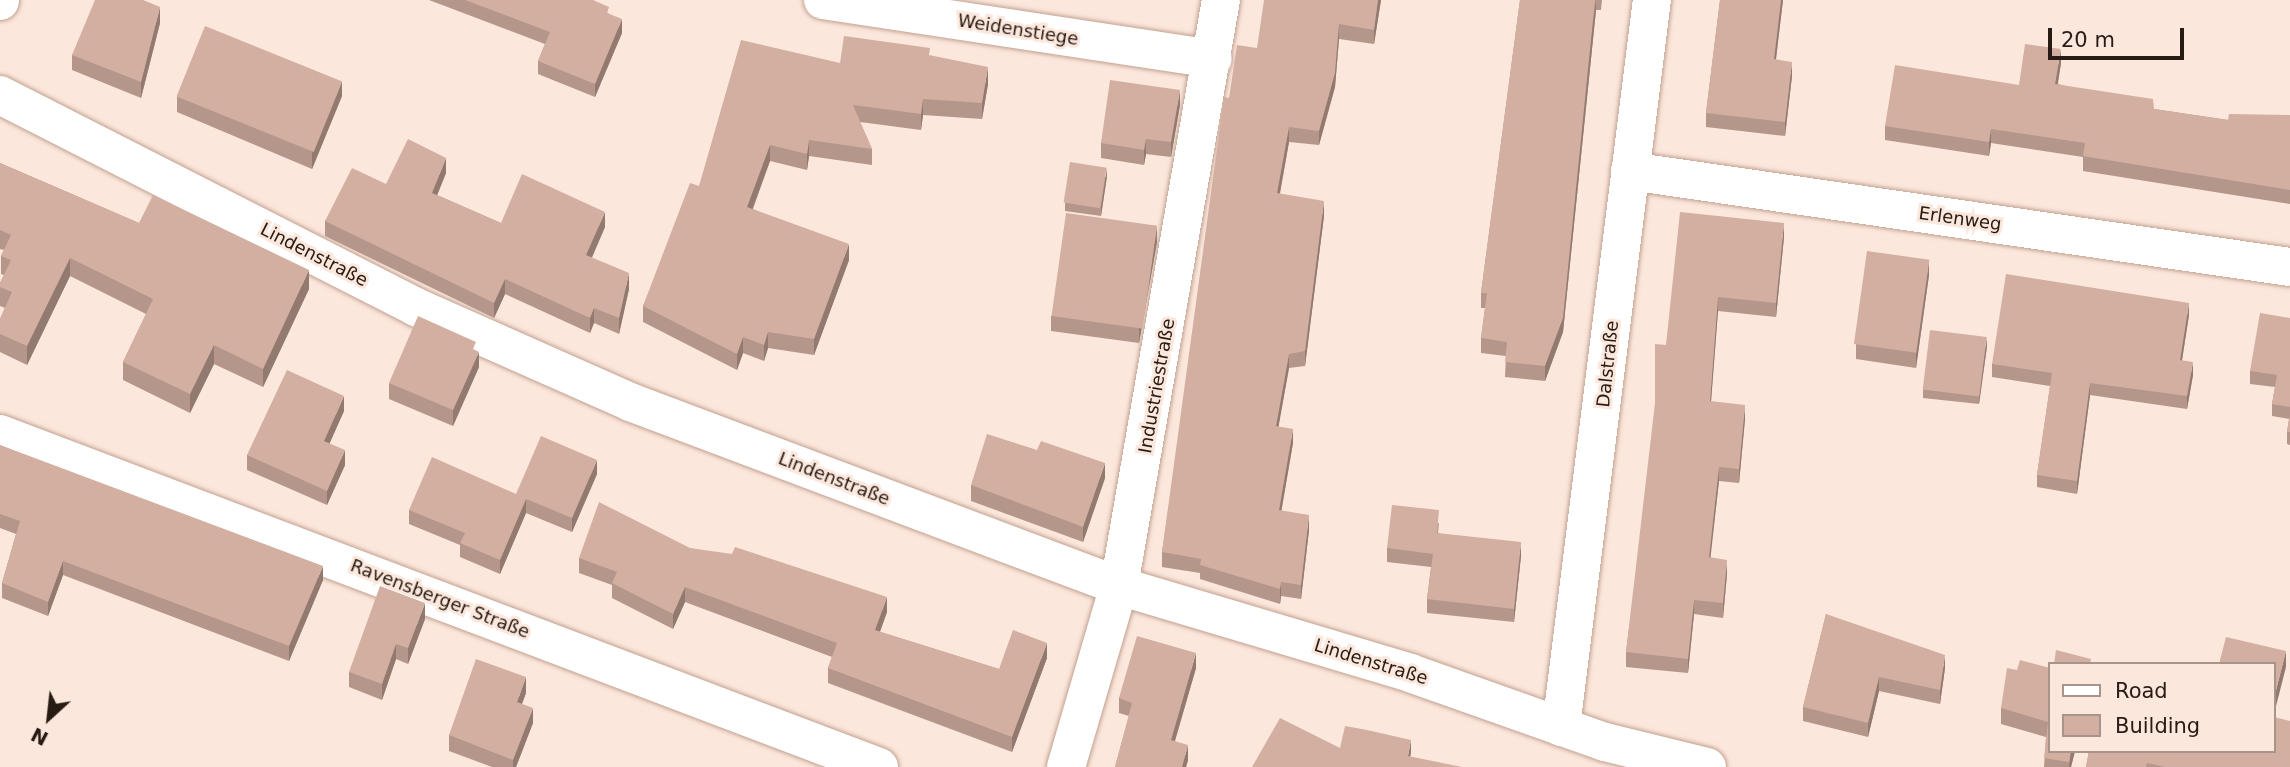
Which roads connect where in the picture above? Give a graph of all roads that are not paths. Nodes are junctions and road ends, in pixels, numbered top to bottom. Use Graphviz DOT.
graph roads {
  1 [pos="823,0"];
  2 [pos="1222,0"];
  3 [pos="1651,0"];
  4 [pos="1213,59"];
  5 [pos="0,95"];
  6 [pos="1630,171"];
  7 [pos="2290,267"];
  8 [pos="0,434"];
  9 [pos="1119,586"];
  10 [pos="1561,727"];
  11 [pos="879,767"];
  12 [pos="1066,767"];
  13 [pos="1707,767"];
  1 -- 4 [label="street, Weidenstiege"];
  2 -- 4 [label="street, Industriestraße"];
  3 -- 6 [label="street, Dalstraße"];
  4 -- 9 [label="street, Industriestraße"];
  5 -- 9 [label="street, Lindenstraße"];
  6 -- 7 [label="street, Erlenweg"];
  6 -- 10 [label="street, Dalstraße"];
  8 -- 11 [label="street, Ravensberger Straße"];
  9 -- 10 [label="street, Lindenstraße"];
  9 -- 12 [label="street, Industriestraße"];
  10 -- 13 [label="street, Lindenstraße"];
}
